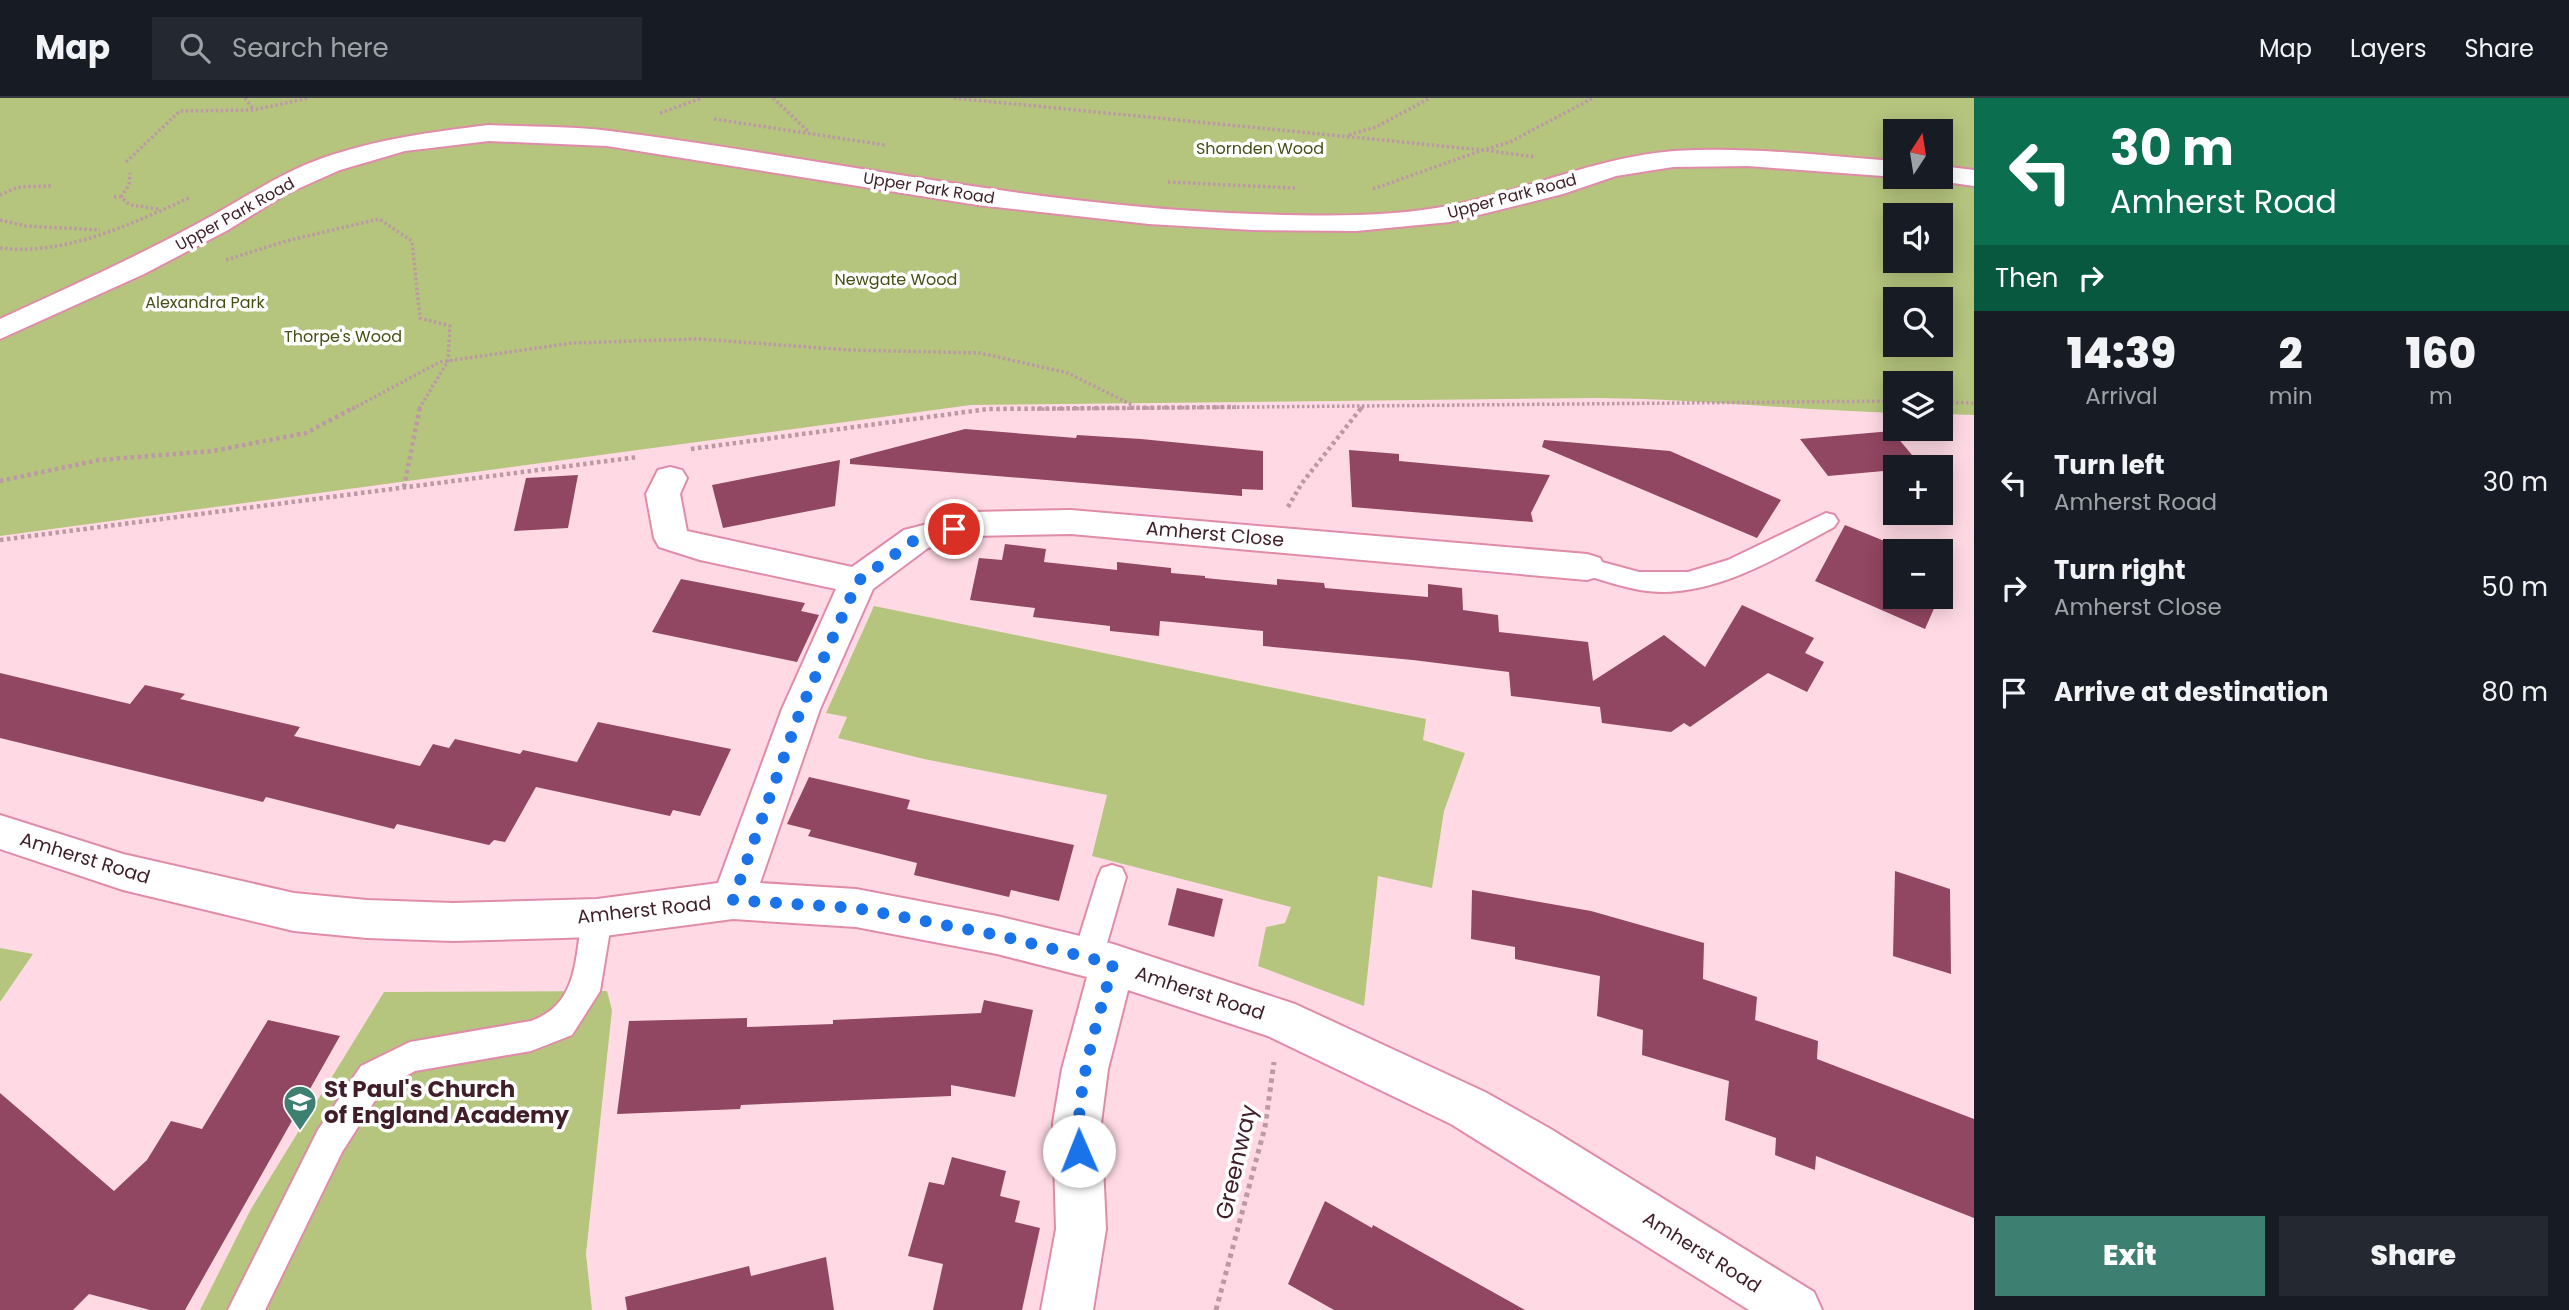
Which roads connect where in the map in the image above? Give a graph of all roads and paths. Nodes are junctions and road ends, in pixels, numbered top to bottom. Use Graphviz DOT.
graph roads {
  1 [pos="245,98"];
  2 [pos="309,98"];
  3 [pos="773,98"];
  4 [pos="954,98"];
  5 [pos="1430,98"];
  6 [pos="1593,98"];
  7 [pos="254,110"];
  8 [pos="809,132"];
  9 [pos="1344,136"];
  10 [pos="126,162"];
  11 [pos="1883,168"];
  12 [pos="130,173"];
  13 [pos="1953,175"];
  14 [pos="1974,178"];
  15 [pos="52,186"];
  16 [pos="0,195"];
  17 [pos="114,197"];
  18 [pos="121,197"];
  19 [pos="163,210"];
  20 [pos="0,220"];
  21 [pos="127,222"];
  22 [pos="105,230"];
  23 [pos="149,261"];
  24 [pos="223,261"];
  25 [pos="0,330"];
  26 [pos="448,361"];
  27 [pos="1883,401"];
  28 [pos="1953,402"];
  29 [pos="1974,403"];
  30 [pos="1363,406"];
  31 [pos="1138,407"];
  32 [pos="666,461"];
  33 [pos="0,481"];
  34 [pos="1302,483"];
  35 [pos="404,487"];
  36 [pos="1826,521"];
  37 [pos="0,540"];
  38 [pos="1587,567"];
  39 [pos="858,581"];
  40 [pos="0,832"];
  41 [pos="1112,877"];
  42 [pos="733,900"];
  43 [pos="597,918"];
  44 [pos="1101,961"];
  45 [pos="1279,1019"];
  46 [pos="246,1310"];
  47 [pos="1067,1310"];
  48 [pos="1216,1310"];
  49 [pos="1796,1310"];
  1 -- 7 [label="path"];
  2 -- 7 [label="path"];
  3 -- 8 [label="path"];
  4 -- 9 [label="path"];
  5 -- 9 [label="path"];
  6 -- 9 [label="path"];
  7 -- 10 [label="path"];
  11 -- 23 [label="street, Upper Park Road"];
  12 -- 18 [label="path"];
  13 -- 14 [label="street"];
  15 -- 16 [label="path"];
  17 -- 18 [label="path"];
  18 -- 19 [label="path"];
  20 -- 22 [label="path"];
  21 -- 23 [label="path"];
  23 -- 25 [label="street, Upper Park Road"];
  24 -- 26 [label="path"];
  26 -- 31 [label="path"];
  26 -- 33 [label="path"];
  26 -- 35 [label="path"];
  27 -- 30 [label="path"];
  28 -- 29 [label="path"];
  30 -- 31 [label="path"];
  30 -- 34 [label="path"];
  31 -- 32 [label="path"];
  32 -- 35 [label="path"];
  32 -- 39 [label="street"];
  35 -- 37 [label="path"];
  36 -- 38 [label="lane"];
  38 -- 39 [label="street, Amherst Close"];
  39 -- 42 [label="street"];
  40 -- 43 [label="street, Amherst Road"];
  41 -- 44 [label="lane"];
  42 -- 43 [label="street, Amherst Road"];
  42 -- 44 [label="street, Amherst Road"];
  43 -- 46 [label="lane"];
  44 -- 45 [label="street, Amherst Road"];
  44 -- 47 [label="street"];
  45 -- 48 [label="path, Greenway"];
  45 -- 49 [label="street, Amherst Road"];
}
